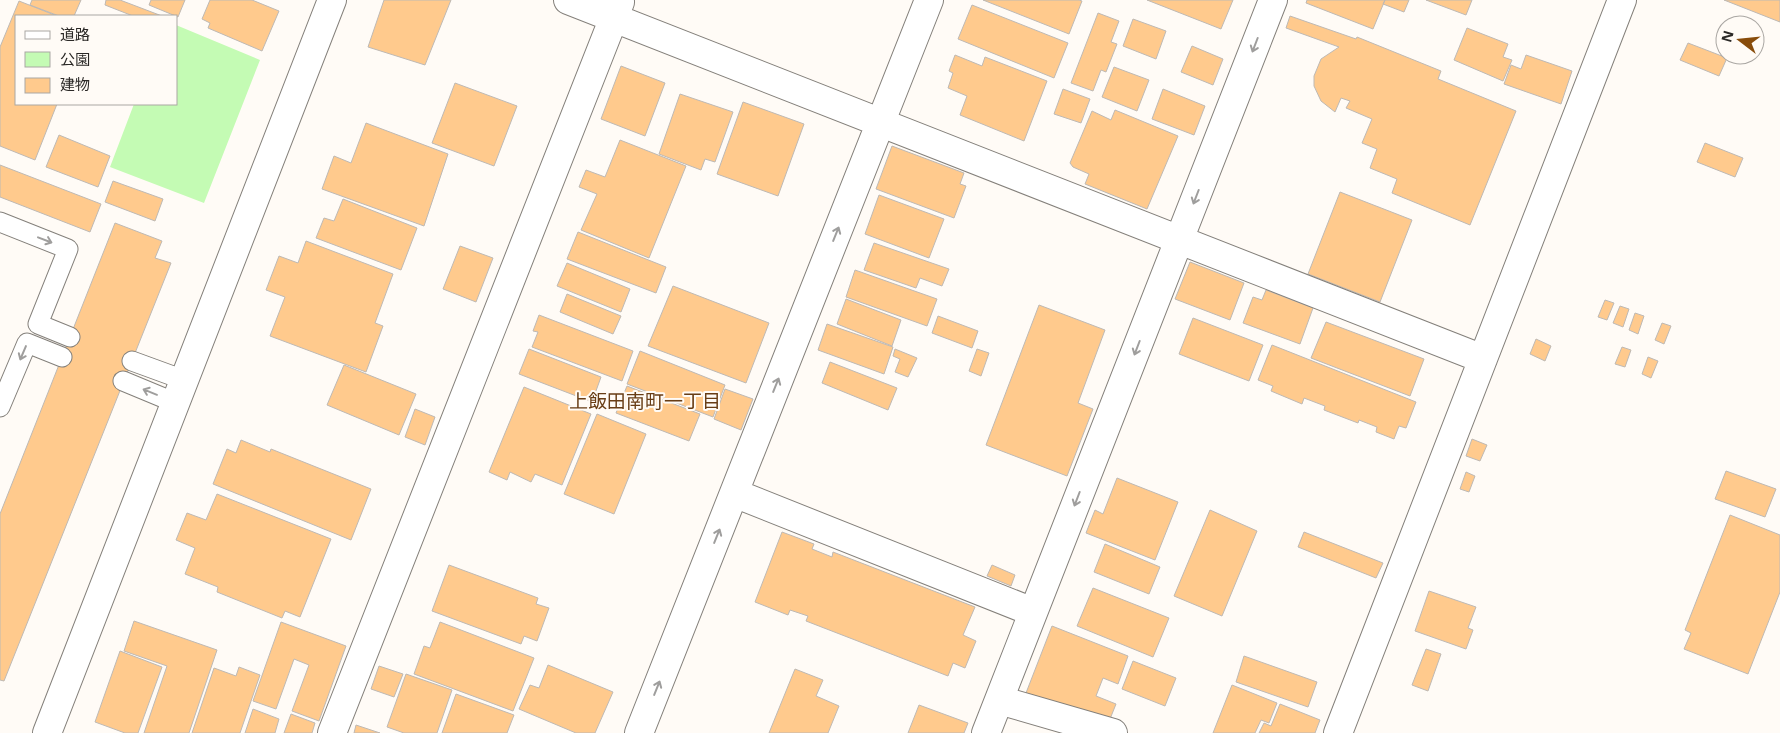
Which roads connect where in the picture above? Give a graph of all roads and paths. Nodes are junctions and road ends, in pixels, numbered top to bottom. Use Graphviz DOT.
graph roads {
  1 [pos="332,0"];
  2 [pos="568,0"];
  3 [pos="929,0"];
  4 [pos="1273,0"];
  5 [pos="1622,0"];
  6 [pos="617,9"];
  7 [pos="880,124"];
  8 [pos="0,222"];
  9 [pos="1179,239"];
  10 [pos="70,336"];
  11 [pos="62,357"];
  12 [pos="1483,359"];
  13 [pos="132,361"];
  14 [pos="123,381"];
  15 [pos="180,392"];
  16 [pos="0,407"];
  17 [pos="734,493"];
  18 [pos="1033,612"];
  19 [pos="999,700"];
  20 [pos="47,733"];
  21 [pos="332,733"];
  22 [pos="639,733"];
  23 [pos="986,733"];
  24 [pos="1113,733"];
  25 [pos="1338,733"];
  1 -- 15 [label="street"];
  2 -- 6 [label="street"];
  3 -- 7 [label="street"];
  4 -- 9 [label="street, one-way"];
  5 -- 12 [label="street"];
  6 -- 7 [label="street"];
  6 -- 21 [label="street"];
  7 -- 9 [label="street"];
  17 -- 7 [label="street, one-way"];
  8 -- 10 [label="lane, one-way"];
  9 -- 12 [label="street"];
  9 -- 18 [label="street, one-way"];
  11 -- 16 [label="lane, one-way"];
  12 -- 25 [label="street"];
  13 -- 15 [label="lane"];
  15 -- 14 [label="lane, one-way"];
  15 -- 20 [label="street"];
  17 -- 18 [label="street"];
  22 -- 17 [label="street, one-way"];
  18 -- 19 [label="street"];
  19 -- 23 [label="street"];
  19 -- 24 [label="street"];
}
